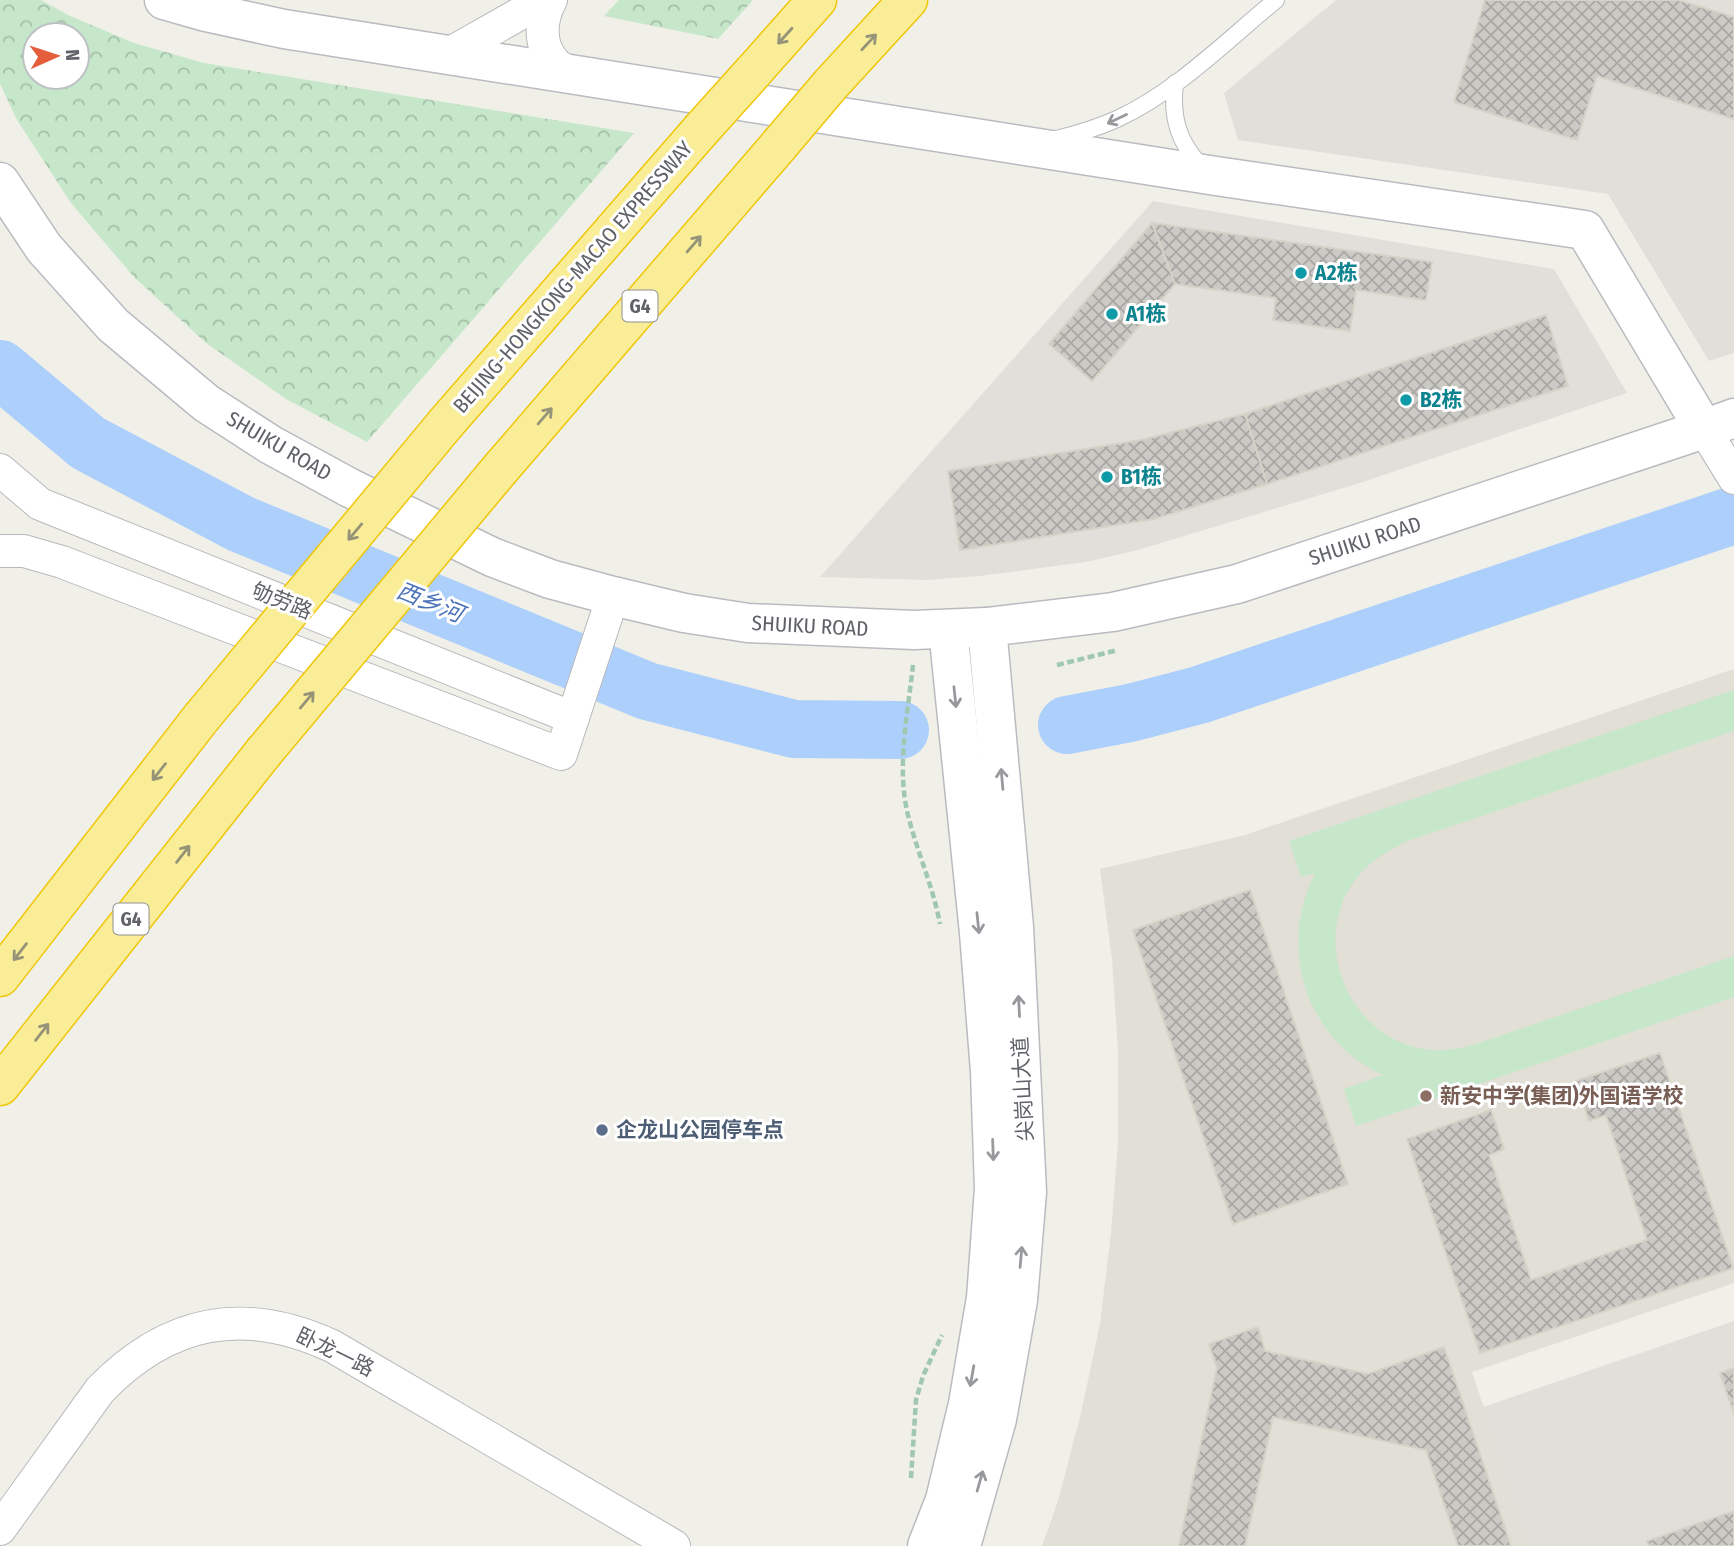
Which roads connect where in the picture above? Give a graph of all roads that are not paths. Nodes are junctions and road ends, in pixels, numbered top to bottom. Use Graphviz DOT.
graph roads {
  1 [pos="164,0"];
  2 [pos="544,0"];
  3 [pos="551,0"];
  4 [pos="817,0"];
  5 [pos="908,0"];
  6 [pos="1276,0"];
  7 [pos="447,55"];
  8 [pos="576,76"];
  9 [pos="1175,83"];
  10 [pos="1020,144"];
  11 [pos="1216,176"];
  12 [pos="0,183"];
  13 [pos="1719,423"];
  14 [pos="0,470"];
  15 [pos="1734,478"];
  16 [pos="0,551"];
  17 [pos="613,596"];
  18 [pos="987,627"];
  19 [pos="948,629"];
  20 [pos="573,718"];
  21 [pos="0,977"];
  22 [pos="0,1086"];
  23 [pos="0,1529"];
  24 [pos="674,1546"];
  25 [pos="927,1546"];
  26 [pos="961,1546"];
  1 -- 7 [label="main road"];
  2 -- 7 [label="street"];
  3 -- 8 [label="street"];
  4 -- 21 [label="highway, BEIJING-HONGKONG-MACAO EXPRESSWAY, one-way, bridge"];
  22 -- 5 [label="highway, G4, one-way, bridge"];
  6 -- 9 [label="lane"];
  7 -- 8 [label="main road"];
  8 -- 10 [label="main road"];
  9 -- 10 [label="lane, one-way"];
  9 -- 11 [label="lane"];
  10 -- 11 [label="main road"];
  11 -- 13 [label="main road"];
  12 -- 17 [label="main road, SHUIKU ROAD"];
  13 -- 15 [label="street"];
  13 -- 18 [label="main road, SHUIKU ROAD"];
  14 -- 20 [label="street, 劬劳路"];
  16 -- 20 [label="street"];
  17 -- 19 [label="main road, SHUIKU ROAD"];
  17 -- 20 [label="street"];
  18 -- 19 [label="main road, SHUIKU ROAD"];
  26 -- 18 [label="main road, 尖岗山大道, one-way"];
  19 -- 25 [label="main road, 尖岗山大道, one-way"];
  23 -- 24 [label="street, 卧龙一路"];
}
